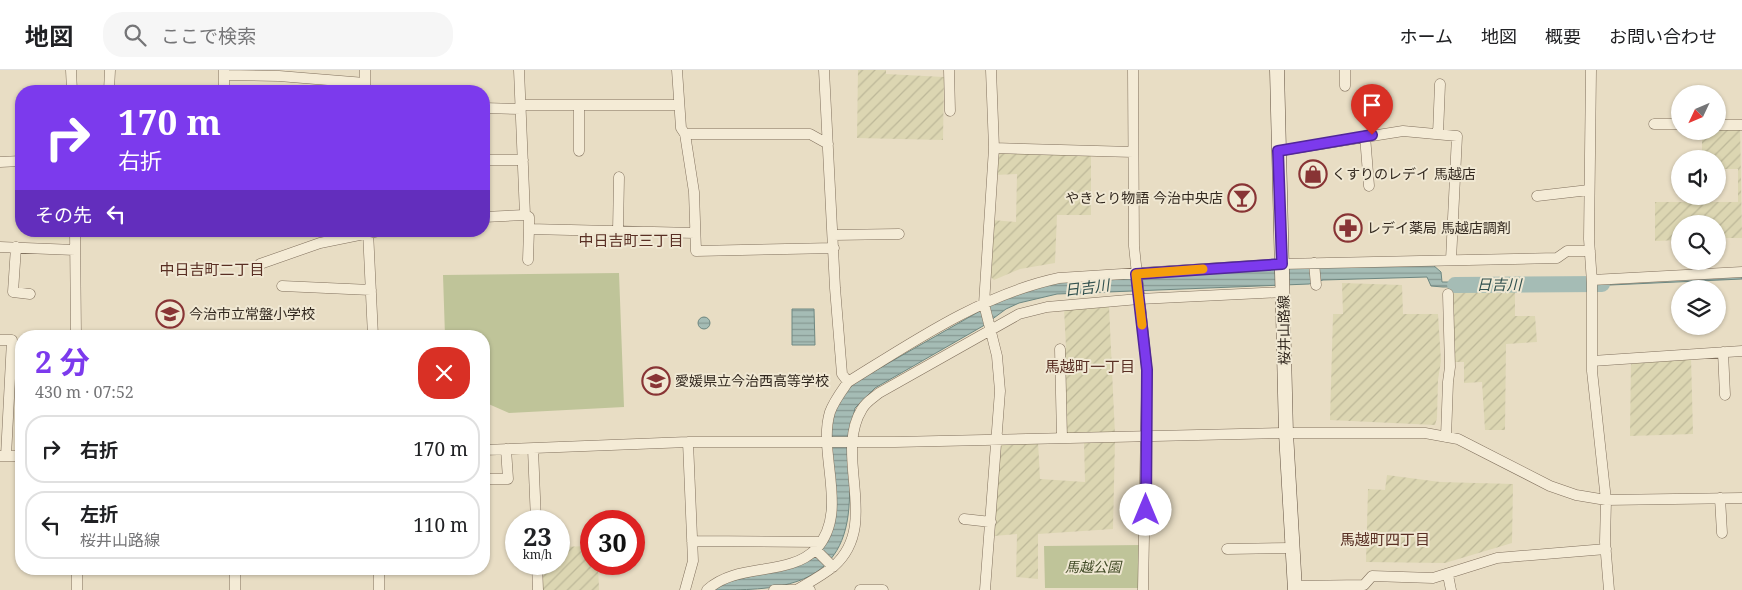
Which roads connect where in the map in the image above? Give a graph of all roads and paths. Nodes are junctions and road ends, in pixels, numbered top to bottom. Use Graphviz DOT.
graph roads {
  1 [pos="71,70"];
  2 [pos="110,70"];
  3 [pos="365,70"];
  4 [pos="520,70"];
  5 [pos="677,70"];
  6 [pos="824,70"];
  7 [pos="949,70"];
  8 [pos="990,70"];
  9 [pos="1133,70"];
  10 [pos="1277,70"];
  11 [pos="1344,70"];
  12 [pos="1591,70"];
  13 [pos="224,73"];
  14 [pos="1440,84"];
  15 [pos="72,85"];
  16 [pos="109,85"];
  17 [pos="349,85"];
  18 [pos="365,85"];
  19 [pos="1345,86"];
  20 [pos="679,104"];
  21 [pos="579,105"];
  22 [pos="521,107"];
  23 [pos="490,108"];
  24 [pos="950,111"];
  25 [pos="1654,124"];
  26 [pos="1671,124"];
  27 [pos="1726,125"];
  28 [pos="1742,125"];
  29 [pos="685,134"];
  30 [pos="1438,134"];
  31 [pos="1365,136"];
  32 [pos="828,144"];
  33 [pos="994,148"];
  34 [pos="579,151"];
  35 [pos="1278,151"];
  36 [pos="1133,152"];
  37 [pos="490,160"];
  38 [pos="523,160"];
  39 [pos="15,161"];
  40 [pos="0,162"];
  41 [pos="619,177"];
  42 [pos="1370,186"];
  43 [pos="1589,190"];
  44 [pos="1537,196"];
  45 [pos="524,215"];
  46 [pos="490,217"];
  47 [pos="529,229"];
  48 [pos="618,231"];
  49 [pos="695,232"];
  50 [pos="899,234"];
  51 [pos="833,235"];
  52 [pos="75,237"];
  53 [pos="348,237"];
  54 [pos="372,237"];
  55 [pos="0,247"];
  56 [pos="16,247"];
  57 [pos="834,248"];
  58 [pos="75,250"];
  59 [pos="1590,251"];
  60 [pos="528,260"];
  61 [pos="1451,260"];
  62 [pos="1314,263"];
  63 [pos="260,264"];
  64 [pos="1282,264"];
  65 [pos="1742,272"];
  66 [pos="1136,274"];
  67 [pos="1592,284"];
  68 [pos="1316,285"];
  69 [pos="282,286"];
  70 [pos="371,290"];
  71 [pos="1283,291"];
  72 [pos="30,294"];
  73 [pos="1448,294"];
  74 [pos="1139,298"];
  75 [pos="984,305"];
  76 [pos="76,330"];
  77 [pos="373,330"];
  78 [pos="992,330"];
  79 [pos="0,340"];
  80 [pos="1060,349"];
  81 [pos="1742,351"];
  82 [pos="1723,352"];
  83 [pos="1592,361"];
  84 [pos="848,382"];
  85 [pos="1725,395"];
  86 [pos="1286,433"];
  87 [pos="1146,436"];
  88 [pos="1446,437"];
  89 [pos="1062,438"];
  90 [pos="998,439"];
  91 [pos="852,441"];
  92 [pos="688,442"];
  93 [pos="828,442"];
  94 [pos="533,448"];
  95 [pos="490,450"];
  96 [pos="506,450"];
  97 [pos="3,456"];
  98 [pos="490,479"];
  99 [pos="1720,498"];
  100 [pos="1742,498"];
  101 [pos="1606,500"];
  102 [pos="536,510"];
  103 [pos="964,519"];
  104 [pos="991,522"];
  105 [pos="1722,533"];
  106 [pos="692,540"];
  107 [pos="817,547"];
  108 [pos="1293,548"];
  109 [pos="1227,549"];
  110 [pos="1606,549"];
  111 [pos="832,566"];
  112 [pos="77,575"];
  113 [pos="235,575"];
  114 [pos="379,575"];
  115 [pos="537,575"];
  116 [pos="1448,575"];
  117 [pos="798,589"];
  118 [pos="1295,589"];
  119 [pos="77,590"];
  120 [pos="235,590"];
  121 [pos="379,590"];
  122 [pos="538,590"];
  123 [pos="685,590"];
  124 [pos="707,590"];
  125 [pos="774,590"];
  126 [pos="810,590"];
  127 [pos="860,590"];
  128 [pos="882,590"];
  129 [pos="985,590"];
  130 [pos="1143,590"];
  131 [pos="1451,590"];
  132 [pos="1609,590"];
  1 -- 15 [label="street"];
  2 -- 16 [label="street"];
  3 -- 18 [label="street"];
  4 -- 22 [label="street"];
  5 -- 20 [label="street"];
  6 -- 32 [label="street"];
  7 -- 24 [label="street"];
  8 -- 33 [label="street"];
  9 -- 36 [label="street"];
  10 -- 35 [label="main road, 桜井山路線"];
  11 -- 19 [label="street"];
  12 -- 43 [label="street"];
  13 -- 17 [label="street"];
  14 -- 30 [label="street"];
  20 -- 21 [label="street"];
  20 -- 29 [label="street"];
  21 -- 22 [label="street"];
  21 -- 34 [label="street"];
  22 -- 23 [label="street"];
  22 -- 38 [label="street"];
  25 -- 26 [label="street"];
  27 -- 28 [label="street"];
  29 -- 32 [label="street"];
  29 -- 49 [label="street"];
  30 -- 31 [label="street"];
  30 -- 61 [label="street"];
  31 -- 35 [label="street"];
  31 -- 42 [label="street"];
  32 -- 51 [label="street"];
  33 -- 36 [label="street"];
  33 -- 75 [label="street"];
  35 -- 64 [label="main road, 桜井山路線"];
  36 -- 66 [label="street"];
  37 -- 38 [label="street"];
  38 -- 45 [label="street"];
  39 -- 40 [label="street"];
  41 -- 48 [label="street"];
  43 -- 44 [label="street"];
  43 -- 59 [label="street"];
  45 -- 46 [label="street"];
  45 -- 47 [label="street"];
  47 -- 48 [label="street"];
  47 -- 60 [label="street"];
  48 -- 49 [label="street"];
  49 -- 57 [label="street"];
  50 -- 51 [label="street"];
  51 -- 57 [label="street"];
  52 -- 58 [label="street"];
  53 -- 63 [label="street"];
  54 -- 70 [label="street"];
  55 -- 56 [label="street"];
  56 -- 58 [label="street"];
  56 -- 72 [label="street"];
  57 -- 84 [label="street"];
  58 -- 76 [label="street"];
  59 -- 61 [label="street"];
  59 -- 67 [label="street"];
  61 -- 62 [label="street"];
  62 -- 64 [label="street"];
  62 -- 68 [label="street"];
  64 -- 66 [label="street"];
  64 -- 71 [label="main road, 桜井山路線"];
  65 -- 67 [label="street"];
  66 -- 74 [label="street"];
  66 -- 75 [label="street"];
  67 -- 83 [label="street"];
  69 -- 70 [label="street"];
  70 -- 77 [label="street"];
  71 -- 74 [label="street"];
  71 -- 86 [label="main road, 桜井山路線"];
  73 -- 88 [label="street"];
  74 -- 78 [label="street"];
  74 -- 87 [label="street"];
  75 -- 78 [label="street"];
  75 -- 84 [label="street"];
  78 -- 90 [label="street"];
  78 -- 91 [label="street"];
  79 -- 97 [label="street"];
  80 -- 89 [label="street"];
  81 -- 82 [label="street"];
  82 -- 83 [label="street"];
  82 -- 85 [label="street"];
  83 -- 101 [label="street"];
  84 -- 93 [label="street"];
  86 -- 87 [label="street"];
  86 -- 88 [label="street"];
  86 -- 108 [label="main road, 桜井山路線"];
  87 -- 89 [label="street"];
  87 -- 130 [label="street"];
  88 -- 101 [label="street"];
  89 -- 90 [label="street"];
  90 -- 91 [label="street"];
  90 -- 104 [label="street"];
  91 -- 93 [label="street"];
  91 -- 111 [label="street"];
  92 -- 93 [label="street"];
  92 -- 94 [label="street"];
  92 -- 106 [label="street"];
  93 -- 107 [label="street"];
  94 -- 96 [label="street"];
  94 -- 102 [label="street"];
  95 -- 96 [label="street"];
  96 -- 98 [label="street"];
  99 -- 100 [label="street"];
  99 -- 101 [label="street"];
  99 -- 105 [label="street"];
  101 -- 110 [label="street"];
  103 -- 104 [label="street"];
  104 -- 129 [label="street"];
  106 -- 107 [label="street"];
  106 -- 123 [label="street"];
  107 -- 111 [label="street"];
  107 -- 124 [label="street"];
  108 -- 109 [label="street"];
  108 -- 118 [label="main road, 桜井山路線"];
  110 -- 116 [label="street"];
  110 -- 132 [label="street"];
  111 -- 117 [label="street"];
  112 -- 119 [label="street"];
  113 -- 120 [label="street"];
  114 -- 121 [label="street"];
  115 -- 122 [label="street"];
  116 -- 118 [label="street"];
  116 -- 131 [label="street"];
  117 -- 125 [label="street"];
  117 -- 126 [label="street"];
  127 -- 128 [label="street"];
}
